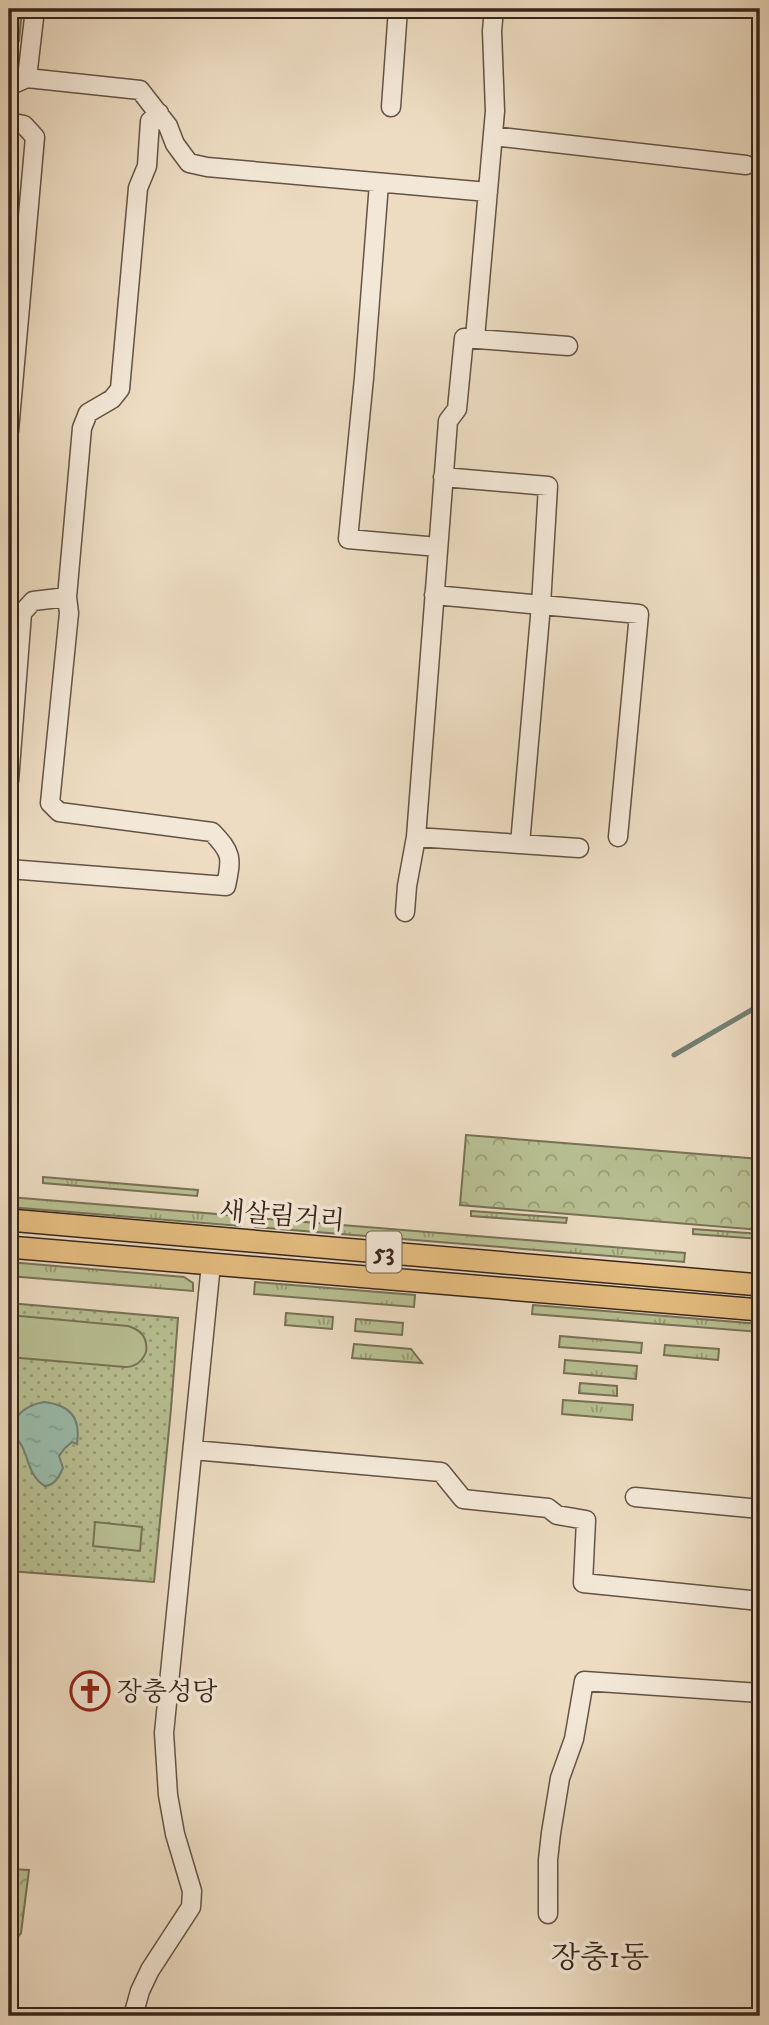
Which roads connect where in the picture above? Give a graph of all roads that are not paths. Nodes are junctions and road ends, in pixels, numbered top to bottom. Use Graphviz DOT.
graph roads {
  1 [pos="35,9"];
  2 [pos="398,9"];
  3 [pos="494,9"];
  4 [pos="27,78"];
  5 [pos="9,86"];
  6 [pos="391,107"];
  7 [pos="159,113"];
  8 [pos="9,122"];
  9 [pos="493,136"];
  10 [pos="746,165"];
  11 [pos="379,183"];
  12 [pos="488,192"];
  13 [pos="475,338"];
  14 [pos="568,346"];
  15 [pos="9,431"];
  16 [pos="443,477"];
  17 [pos="438,547"];
  18 [pos="435,595"];
  19 [pos="67,597"];
  20 [pos="541,605"];
  21 [pos="9,781"];
  22 [pos="416,837"];
  23 [pos="618,837"];
  24 [pos="520,844"];
  25 [pos="579,848"];
  26 [pos="9,869"];
  27 [pos="405,912"];
  28 [pos="9,1220"];
  29 [pos="9,1247"];
  30 [pos="211,1264"];
  31 [pos="760,1285"];
  32 [pos="760,1310"];
  33 [pos="193,1450"];
  34 [pos="635,1497"];
  35 [pos="760,1508"];
  36 [pos="760,1601"];
  37 [pos="760,1693"];
  38 [pos="548,1914"];
  39 [pos="133,2016"];
  1 -- 4 [label="street"];
  2 -- 6 [label="street"];
  3 -- 9 [label="street"];
  4 -- 5 [label="street"];
  4 -- 7 [label="street"];
  7 -- 11 [label="street"];
  7 -- 19 [label="street"];
  8 -- 15 [label="street"];
  9 -- 10 [label="street"];
  9 -- 12 [label="street"];
  11 -- 12 [label="street"];
  11 -- 17 [label="street"];
  12 -- 13 [label="street"];
  13 -- 14 [label="street"];
  13 -- 16 [label="street"];
  16 -- 17 [label="street"];
  16 -- 20 [label="street"];
  17 -- 18 [label="street"];
  18 -- 20 [label="street"];
  18 -- 22 [label="street"];
  19 -- 21 [label="street"];
  19 -- 26 [label="street"];
  20 -- 23 [label="street"];
  20 -- 24 [label="street"];
  22 -- 24 [label="street"];
  22 -- 27 [label="street"];
  24 -- 25 [label="street"];
  28 -- 31 [label="main road, 새살림거리 / 53"];
  29 -- 30 [label="main road, 새살림거리 / 53"];
  30 -- 32 [label="main road, 새살림거리 / 53"];
  30 -- 33 [label="street"];
  33 -- 36 [label="street"];
  33 -- 39 [label="street"];
  34 -- 35 [label="street"];
  37 -- 38 [label="street"];
}
